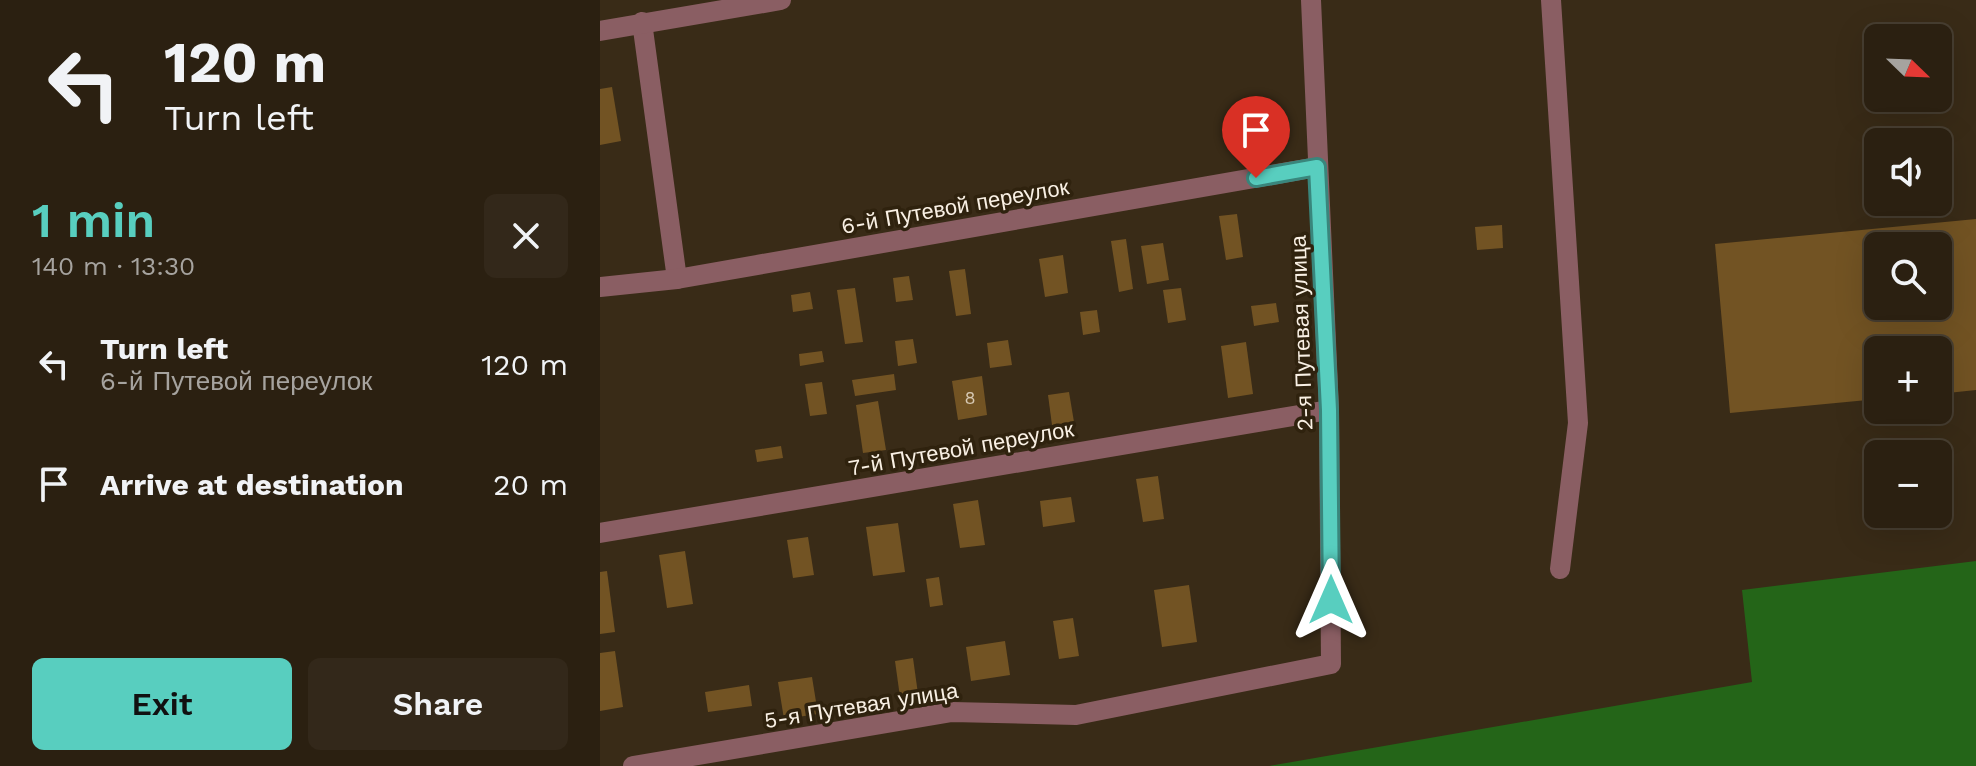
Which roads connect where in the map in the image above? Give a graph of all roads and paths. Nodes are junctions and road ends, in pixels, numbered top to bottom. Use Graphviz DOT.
graph roads {
  1 [pos="781,0"];
  2 [pos="1311,0"];
  3 [pos="1551,0"];
  4 [pos="642,22"];
  5 [pos="600,31"];
  6 [pos="1317,167"];
  7 [pos="677,279"];
  8 [pos="600,287"];
  9 [pos="1329,410"];
  10 [pos="600,533"];
  11 [pos="1560,569"];
  12 [pos="1331,664"];
  13 [pos="633,766"];
  1 -- 4 [label="street"];
  2 -- 6 [label="street, 2-я Путевая улица"];
  3 -- 11 [label="street"];
  4 -- 5 [label="street"];
  4 -- 7 [label="street"];
  6 -- 7 [label="street, 6-й Путевой переулок"];
  6 -- 9 [label="street, 2-я Путевая улица"];
  7 -- 8 [label="street, 6-й Путевой переулок"];
  9 -- 10 [label="street, 7-й Путевой переулок"];
  9 -- 12 [label="street, 2-я Путевая улица"];
  12 -- 13 [label="street, 5-я Путевая улица"];
}
